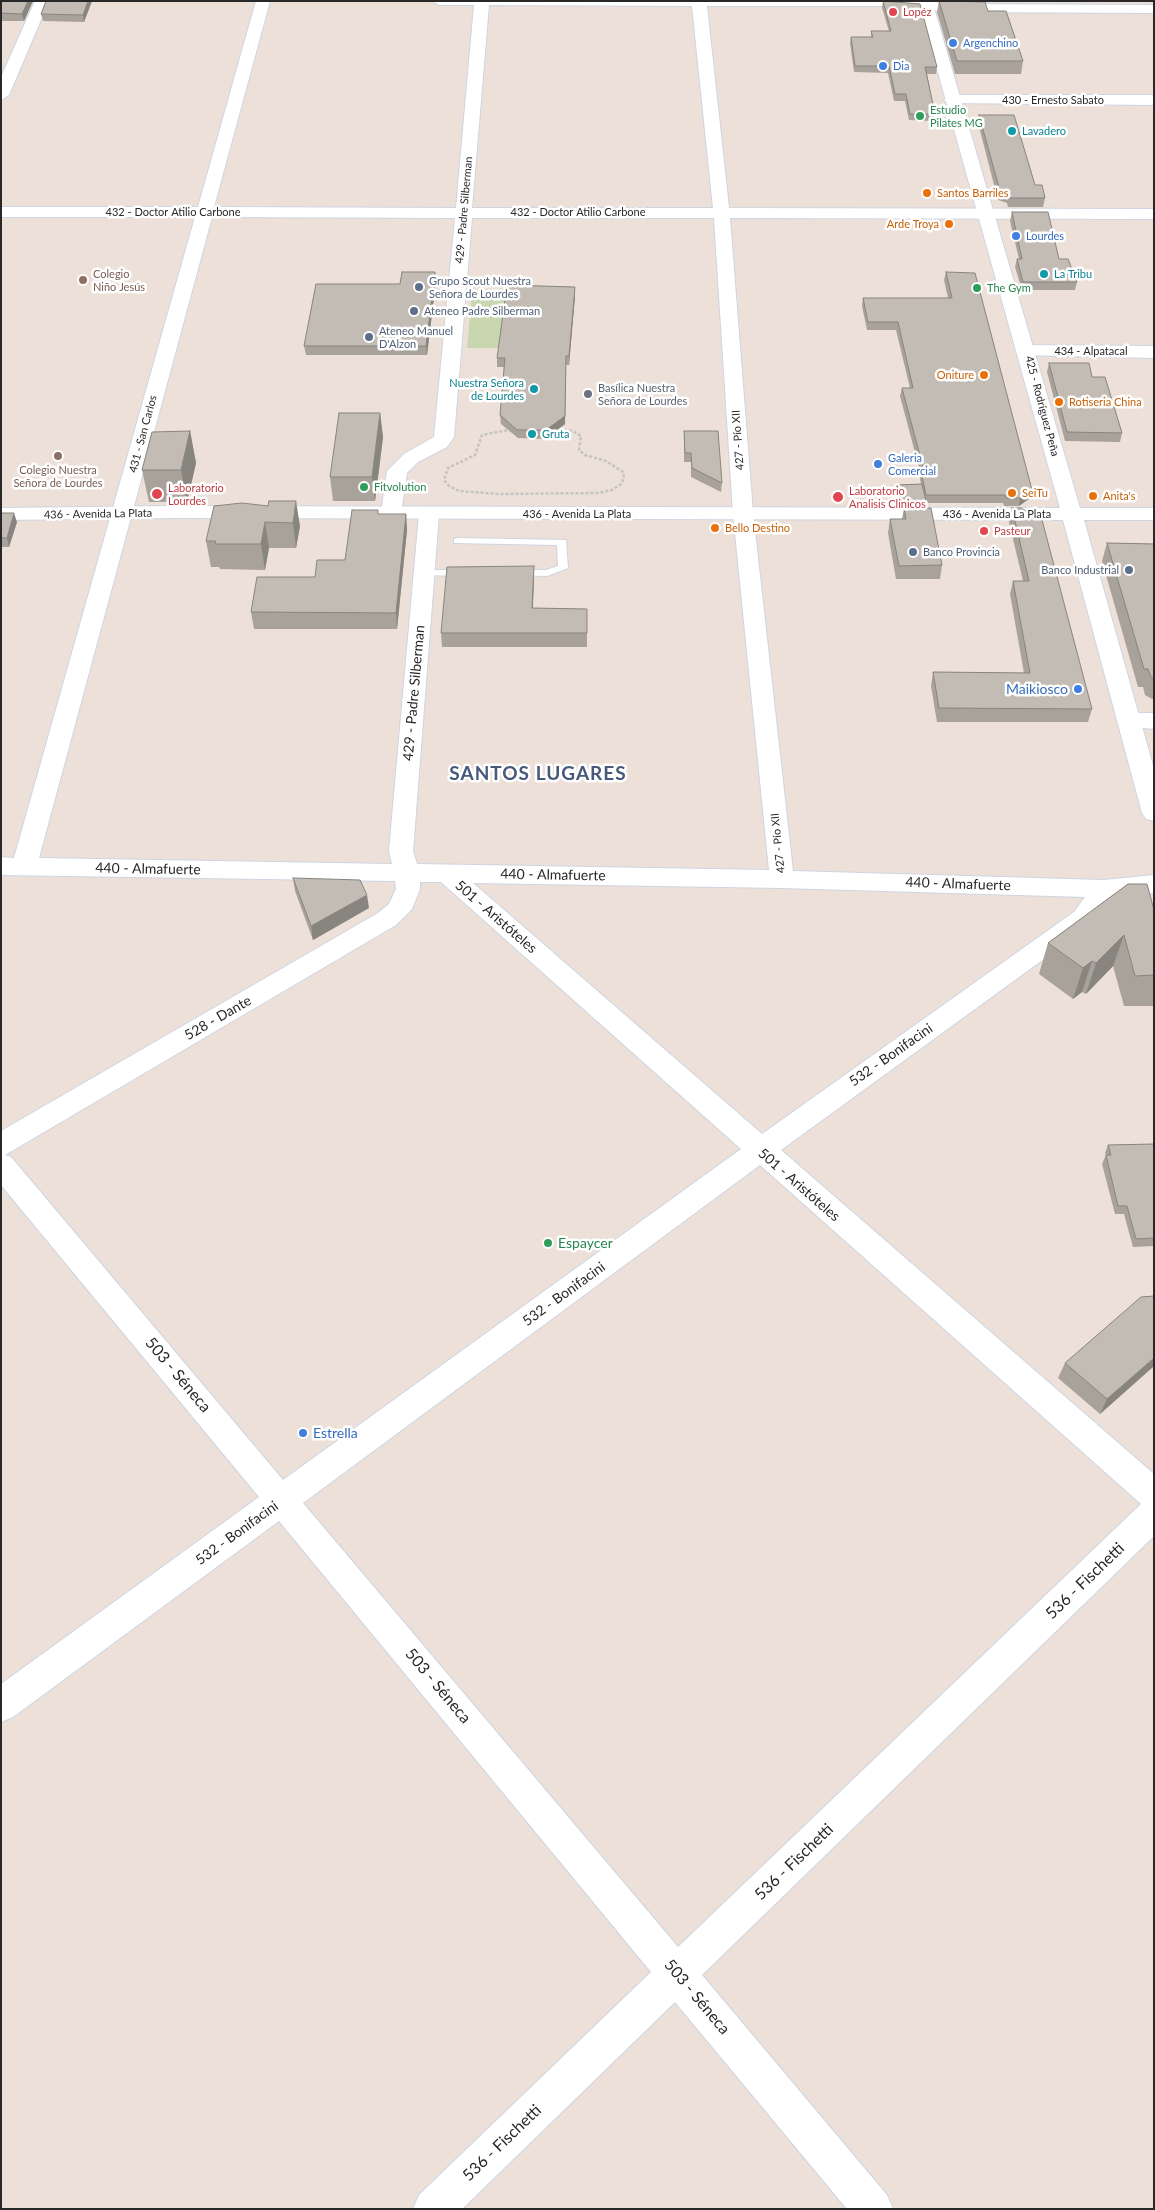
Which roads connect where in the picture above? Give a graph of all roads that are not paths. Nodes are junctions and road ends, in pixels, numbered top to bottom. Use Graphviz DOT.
graph roads {
  1 [pos="42,1"];
  2 [pos="263,1"];
  3 [pos="439,1"];
  4 [pos="482,1"];
  5 [pos="699,2"];
  6 [pos="926,3"];
  7 [pos="1154,9"];
  8 [pos="1,95"];
  9 [pos="952,100"];
  10 [pos="1154,100"];
  11 [pos="464,211"];
  12 [pos="1,212"];
  13 [pos="205,212"];
  14 [pos="721,213"];
  15 [pos="984,213"];
  16 [pos="1154,214"];
  17 [pos="1027,351"];
  18 [pos="1154,352"];
  19 [pos="391,513"];
  20 [pos="1,514"];
  21 [pos="121,514"];
  22 [pos="429,514"];
  23 [pos="743,514"];
  24 [pos="1070,514"];
  25 [pos="1154,514"];
  26 [pos="458,541"];
  27 [pos="424,573"];
  28 [pos="472,573"];
  29 [pos="510,573"];
  30 [pos="1130,721"];
  31 [pos="1154,721"];
  32 [pos="1154,813"];
  33 [pos="13,866"];
  34 [pos="407,872"];
  35 [pos="446,873"];
  36 [pos="782,879"];
  37 [pos="1154,884"];
  38 [pos="1104,889"];
  39 [pos="1,1145"];
  40 [pos="760,1151"];
  41 [pos="1,1165"];
  42 [pos="1154,1495"];
  43 [pos="283,1500"];
  44 [pos="1154,1514"];
  45 [pos="1,1705"];
  46 [pos="677,1974"];
  47 [pos="433,2209"];
  48 [pos="873,2209"];
  1 -- 8 [label="street"];
  2 -- 13 [label="street, 431 - San Carlos"];
  3 -- 4 [label="street"];
  4 -- 5 [label="street"];
  4 -- 11 [label="street, 429 - Padre Silberman"];
  5 -- 6 [label="street"];
  5 -- 14 [label="street, 427 - Pío XII"];
  6 -- 7 [label="street"];
  6 -- 9 [label="street, 425 - Rodríguez Peña"];
  9 -- 10 [label="street, 430 - Ernesto Sabato"];
  9 -- 15 [label="street, 425 - Rodríguez Peña"];
  11 -- 13 [label="street, 432 - Doctor Atilio Carbone"];
  11 -- 14 [label="street, 432 - Doctor Atilio Carbone"];
  11 -- 19 [label="street, 429 - Padre Silberman"];
  12 -- 13 [label="street, 432 - Doctor Atilio Carbone"];
  13 -- 21 [label="street, 431 - San Carlos"];
  14 -- 15 [label="street, 432 - Doctor Atilio Carbone"];
  14 -- 23 [label="street, 427 - Pío XII"];
  15 -- 16 [label="street, 432 - Doctor Atilio Carbone"];
  15 -- 17 [label="street, 425 - Rodríguez Peña"];
  17 -- 18 [label="street, 434 - Alpatacal"];
  17 -- 24 [label="street, 425 - Rodríguez Peña"];
  19 -- 21 [label="street, 436 - Avenida La Plata"];
  19 -- 22 [label="street, 436 - Avenida La Plata"];
  20 -- 21 [label="street, 436 - Avenida La Plata"];
  21 -- 33 [label="street, 431 - San Carlos"];
  22 -- 23 [label="street, 436 - Avenida La Plata"];
  22 -- 27 [label="street, 429 - Padre Silberman"];
  23 -- 24 [label="street, 436 - Avenida La Plata"];
  23 -- 36 [label="street, 427 - Pío XII"];
  24 -- 25 [label="street, 436 - Avenida La Plata"];
  24 -- 30 [label="street, 425 - Rodríguez Peña"];
  26 -- 29 [label="lane"];
  27 -- 28 [label="lane"];
  27 -- 34 [label="street, 429 - Padre Silberman"];
  30 -- 31 [label="street"];
  30 -- 32 [label="street, 425 - Rodríguez Peña"];
  33 -- 34 [label="street, 440 - Almafuerte"];
  34 -- 35 [label="street, 440 - Almafuerte"];
  34 -- 39 [label="street, 528 - Dante"];
  35 -- 36 [label="street, 440 - Almafuerte"];
  35 -- 40 [label="street, 501 - Aristóteles"];
  36 -- 38 [label="street, 440 - Almafuerte"];
  37 -- 38 [label="street"];
  38 -- 40 [label="street, 532 - Bonifacini"];
  40 -- 42 [label="street, 501 - Aristóteles"];
  40 -- 43 [label="street, 532 - Bonifacini"];
  41 -- 43 [label="street, 503 - Séneca"];
  43 -- 45 [label="street, 532 - Bonifacini"];
  43 -- 46 [label="street, 503 - Séneca"];
  44 -- 46 [label="street, 536 - Fischetti"];
  46 -- 47 [label="street, 536 - Fischetti"];
  46 -- 48 [label="street, 503 - Séneca"];
}
